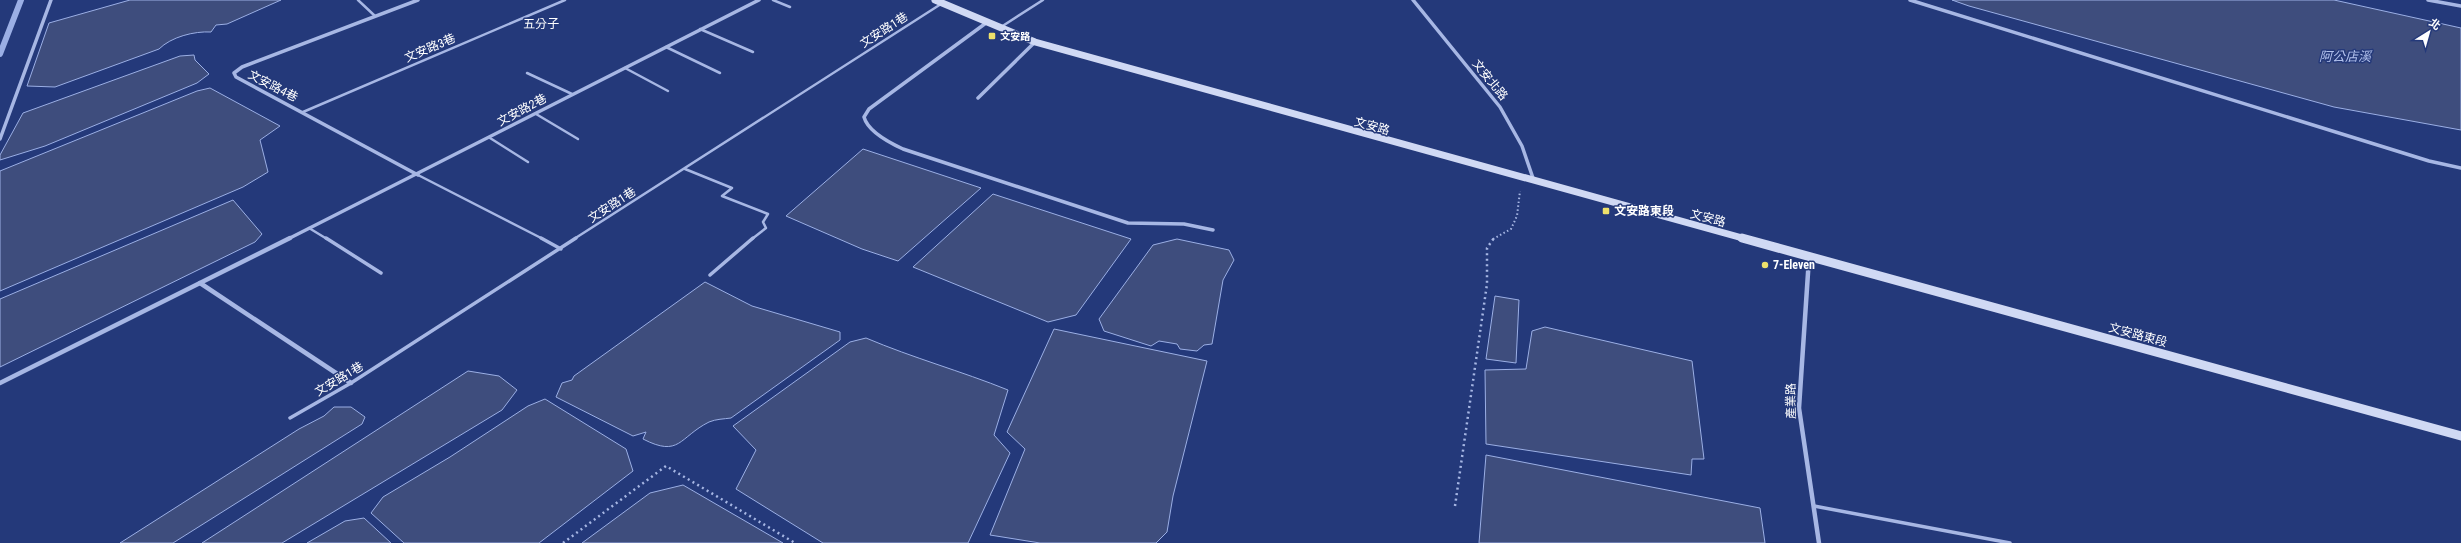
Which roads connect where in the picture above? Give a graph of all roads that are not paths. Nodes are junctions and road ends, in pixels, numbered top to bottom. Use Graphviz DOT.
graph roads {
  1 [pos="51,0"];
  2 [pos="358,0"];
  3 [pos="418,0"];
  4 [pos="555,0"];
  5 [pos="565,0"];
  6 [pos="759,0"];
  7 [pos="773,0"];
  8 [pos="935,0"];
  9 [pos="1043,0"];
  10 [pos="1413,0"];
  11 [pos="1910,0"];
  12 [pos="2428,0"];
  13 [pos="559,2"];
  14 [pos="941,4"];
  15 [pos="2461,6"];
  16 [pos="790,7"];
  17 [pos="375,16"];
  18 [pos="986,23"];
  19 [pos="700,29"];
  20 [pos="999,29"];
  21 [pos="1035,42"];
  22 [pos="666,47"];
  23 [pos="753,52"];
  24 [pos="624,68"];
  25 [pos="527,73"];
  26 [pos="720,73"];
  27 [pos="668,90"];
  28 [pos="572,94"];
  29 [pos="978,98"];
  30 [pos="304,112"];
  31 [pos="536,114"];
  32 [pos="490,138"];
  33 [pos="578,138"];
  34 [pos="0,139"];
  35 [pos="528,162"];
  36 [pos="2461,168"];
  37 [pos="685,169"];
  38 [pos="418,174"];
  39 [pos="1535,182"];
  40 [pos="309,228"];
  41 [pos="1213,230"];
  42 [pos="561,249"];
  43 [pos="1809,258"];
  44 [pos="381,273"];
  45 [pos="710,275"];
  46 [pos="200,283"];
  47 [pos="0,383"];
  48 [pos="351,383"];
  49 [pos="290,418"];
  50 [pos="2461,436"];
  51 [pos="1814,506"];
  52 [pos="1819,543"];
  53 [pos="2010,543"];
  1 -- 34 [label="street"];
  2 -- 17 [label="lane"];
  3 -- 17 [label="street, 文安路4巷"];
  4 -- 13 [label="lane"];
  5 -- 13 [label="lane, 文安路3巷"];
  6 -- 19 [label="street, 文安路2巷"];
  7 -- 16 [label="lane"];
  8 -- 14 [label="street, 文安路"];
  9 -- 20 [label="lane"];
  10 -- 39 [label="street, 文安北路"];
  11 -- 36 [label="street"];
  12 -- 15 [label="street"];
  13 -- 30 [label="lane, 文安路3巷"];
  14 -- 18 [label="street, 文安路"];
  14 -- 37 [label="lane, 文安路1巷"];
  17 -- 30 [label="street, 文安路4巷"];
  18 -- 20 [label="street, 文安路"];
  18 -- 41 [label="street"];
  19 -- 22 [label="street, 文安路2巷"];
  19 -- 23 [label="lane"];
  20 -- 21 [label="street, 文安路"];
  21 -- 29 [label="street"];
  21 -- 39 [label="street, 文安路"];
  22 -- 24 [label="street, 文安路2巷"];
  22 -- 26 [label="lane"];
  24 -- 27 [label="lane"];
  24 -- 28 [label="street, 文安路2巷"];
  25 -- 28 [label="lane"];
  28 -- 31 [label="street, 文安路2巷"];
  30 -- 38 [label="street, 文安路4巷"];
  31 -- 32 [label="street, 文安路2巷"];
  31 -- 33 [label="lane"];
  32 -- 35 [label="lane"];
  32 -- 38 [label="street, 文安路2巷"];
  37 -- 42 [label="lane, 文安路1巷"];
  37 -- 45 [label="lane"];
  38 -- 40 [label="street, 文安路2巷"];
  38 -- 42 [label="lane"];
  39 -- 43 [label="street, 文安路"];
  40 -- 44 [label="lane"];
  40 -- 46 [label="street, 文安路2巷"];
  42 -- 48 [label="lane, 文安路1巷"];
  43 -- 50 [label="street, 文安路東段"];
  43 -- 51 [label="street, 產業路"];
  46 -- 47 [label="street, 文安路2巷"];
  46 -- 48 [label="street"];
  48 -- 49 [label="lane, 文安路1巷"];
  51 -- 52 [label="street, 產業路"];
  51 -- 53 [label="lane"];
}
